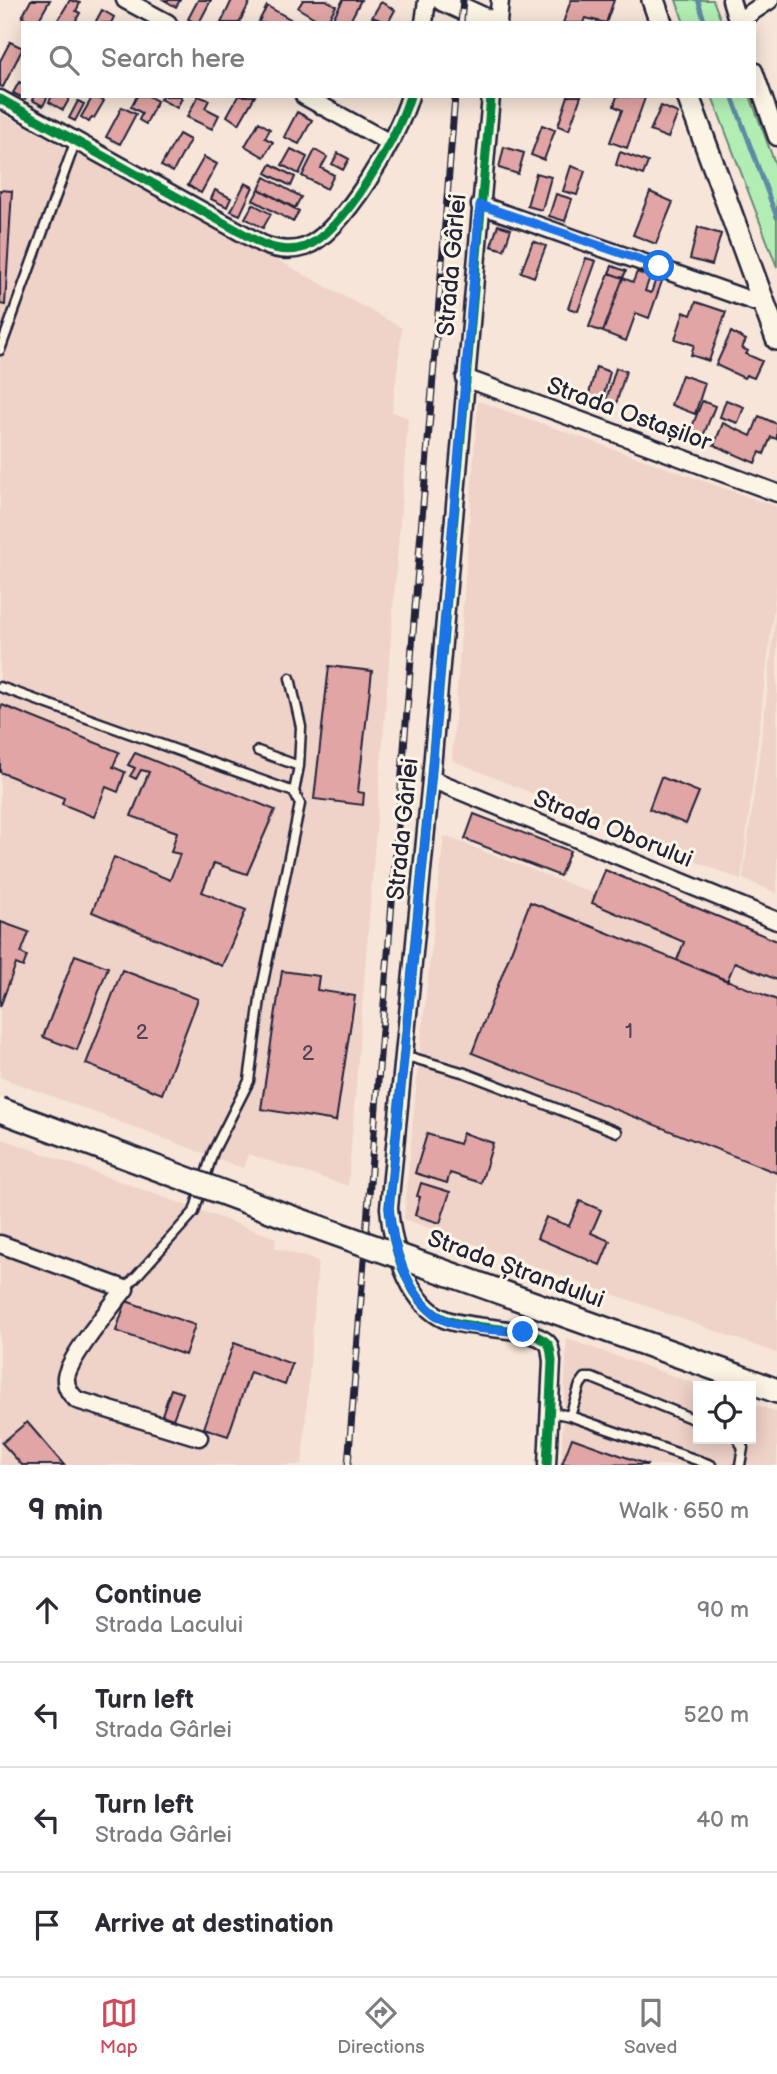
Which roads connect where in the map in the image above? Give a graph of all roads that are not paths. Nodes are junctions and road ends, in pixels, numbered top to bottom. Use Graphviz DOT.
graph roads {
  1 [pos="125,0"];
  2 [pos="427,0"];
  3 [pos="443,0"];
  4 [pos="500,0"];
  5 [pos="653,0"];
  6 [pos="730,0"];
  7 [pos="770,0"];
  8 [pos="164,21"];
  9 [pos="424,21"];
  10 [pos="489,21"];
  11 [pos="498,21"];
  12 [pos="660,21"];
  13 [pos="737,21"];
  14 [pos="738,21"];
  15 [pos="756,77"];
  16 [pos="308,98"];
  17 [pos="409,98"];
  18 [pos="491,98"];
  19 [pos="689,98"];
  20 [pos="0,99"];
  21 [pos="777,137"];
  22 [pos="76,140"];
  23 [pos="390,143"];
  24 [pos="480,205"];
  25 [pos="764,305"];
  26 [pos="777,339"];
  27 [pos="0,350"];
  28 [pos="465,378"];
  29 [pos="777,493"];
  30 [pos="290,678"];
  31 [pos="0,687"];
  32 [pos="258,751"];
  33 [pos="299,766"];
  34 [pos="431,779"];
  35 [pos="293,792"];
  36 [pos="777,921"];
  37 [pos="403,1055"];
  38 [pos="0,1110"];
  39 [pos="617,1132"];
  40 [pos="0,1244"];
  41 [pos="125,1289"];
  42 [pos="777,1391"];
  43 [pos="550,1412"];
  44 [pos="570,1416"];
  45 [pos="693,1419"];
  46 [pos="199,1437"];
  47 [pos="741,1444"];
  48 [pos="547,1465"];
  49 [pos="711,1465"];
  50 [pos="740,1465"];
  1 -- 8 [label="street"];
  2 -- 9 [label="street"];
  3 -- 10 [label="street"];
  4 -- 11 [label="street"];
  5 -- 12 [label="street"];
  6 -- 13 [label="street"];
  7 -- 14 [label="street"];
  15 -- 21 [label="street"];
  16 -- 23 [label="street"];
  17 -- 23 [label="street"];
  18 -- 24 [label="street, Strada Gârlei"];
  19 -- 25 [label="street"];
  20 -- 22 [label="street"];
  22 -- 23 [label="street"];
  22 -- 27 [label="lane"];
  24 -- 25 [label="street"];
  24 -- 28 [label="street, Strada Gârlei"];
  25 -- 26 [label="street"];
  28 -- 29 [label="street, Strada Ostașilor"];
  28 -- 34 [label="street, Strada Gârlei"];
  30 -- 33 [label="lane"];
  31 -- 35 [label="lane"];
  32 -- 33 [label="lane"];
  33 -- 35 [label="lane"];
  34 -- 36 [label="street, Strada Oborului"];
  34 -- 37 [label="street, Strada Gârlei"];
  35 -- 41 [label="lane"];
  37 -- 39 [label="lane"];
  37 -- 43 [label="street, Strada Gârlei"];
  38 -- 42 [label="main road, Strada Ștrandului, bridge"];
  40 -- 41 [label="street"];
  41 -- 46 [label="street"];
  43 -- 44 [label="lane"];
  43 -- 48 [label="street, Strada Gârlei"];
  44 -- 45 [label="lane"];
  44 -- 49 [label="lane"];
  47 -- 50 [label="lane"];
}
